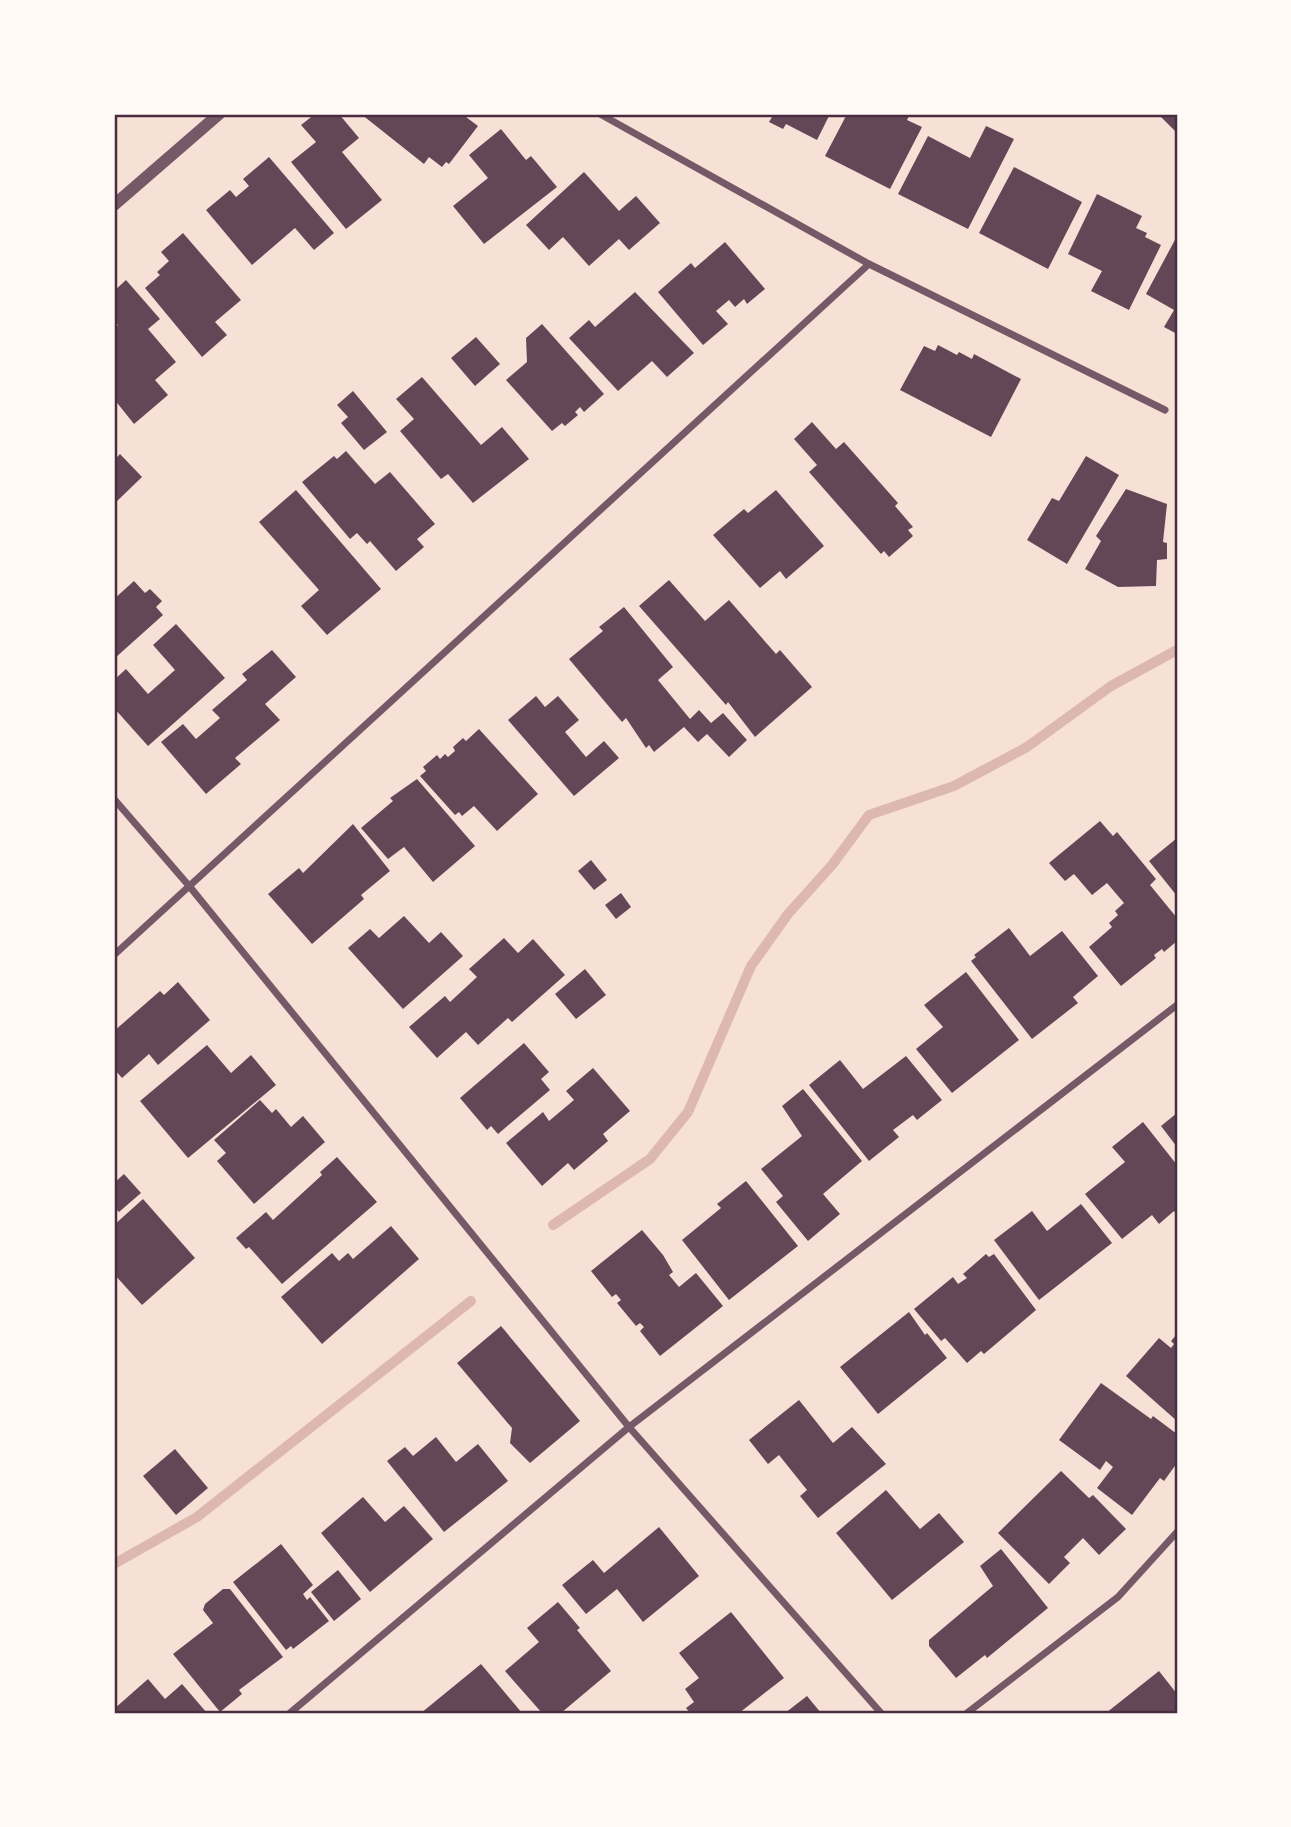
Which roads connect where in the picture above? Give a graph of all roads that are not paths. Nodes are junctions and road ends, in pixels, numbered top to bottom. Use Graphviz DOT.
graph roads {
  1 [pos="219,114"];
  2 [pos="600,114"];
  3 [pos="114,205"];
  4 [pos="869,264"];
  5 [pos="1166,410"];
  6 [pos="114,799"];
  7 [pos="191,887"];
  8 [pos="114,955"];
  9 [pos="1177,1005"];
  10 [pos="629,1427"];
  11 [pos="1177,1532"];
  12 [pos="290,1713"];
  13 [pos="881,1713"];
  14 [pos="967,1713"];
  1 -- 3 [label="street"];
  2 -- 4 [label="street"];
  4 -- 5 [label="street"];
  4 -- 7 [label="street"];
  6 -- 7 [label="street"];
  7 -- 8 [label="street"];
  7 -- 10 [label="street"];
  9 -- 10 [label="street"];
  10 -- 12 [label="street"];
  10 -- 13 [label="street"];
  11 -- 14 [label="street"];
}
